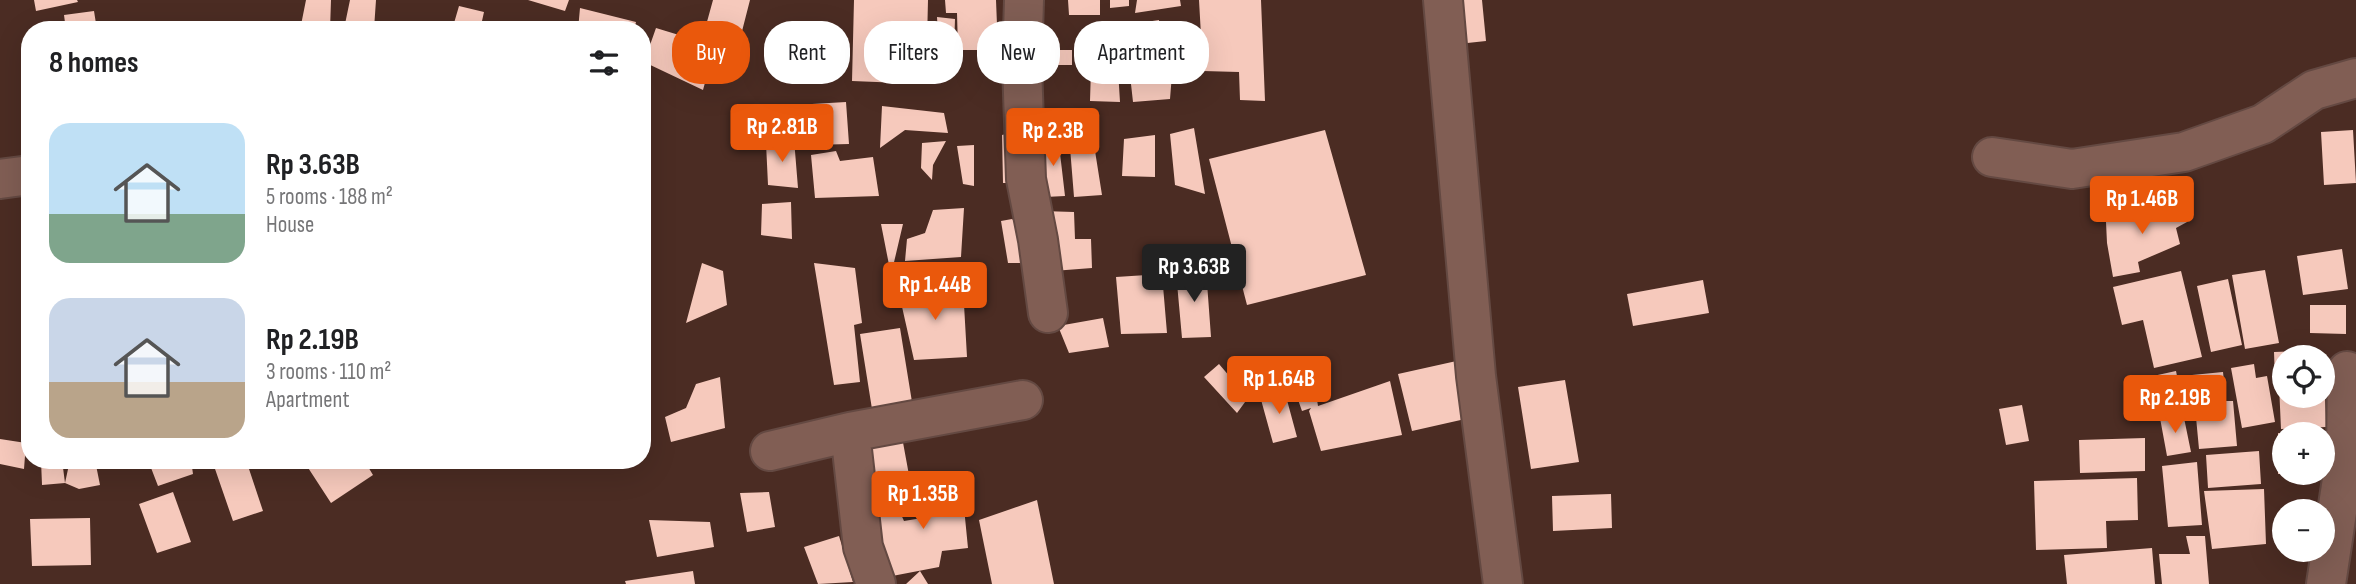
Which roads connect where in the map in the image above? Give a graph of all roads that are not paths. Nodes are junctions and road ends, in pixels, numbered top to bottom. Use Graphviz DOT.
graph roads {
  1 [pos="1024,0"];
  2 [pos="1443,0"];
  3 [pos="2356,78"];
  4 [pos="1993,158"];
  5 [pos="21,177"];
  6 [pos="0,179"];
  7 [pos="1048,313"];
  8 [pos="2347,371"];
  9 [pos="1023,400"];
  10 [pos="850,432"];
  11 [pos="770,451"];
  12 [pos="876,584"];
  13 [pos="1503,584"];
  14 [pos="2326,584"];
  1 -- 7 [label="street"];
  2 -- 13 [label="street"];
  3 -- 4 [label="street"];
  5 -- 6 [label="street"];
  8 -- 14 [label="street"];
  9 -- 10 [label="street"];
  10 -- 11 [label="street"];
  10 -- 12 [label="street"];
}
